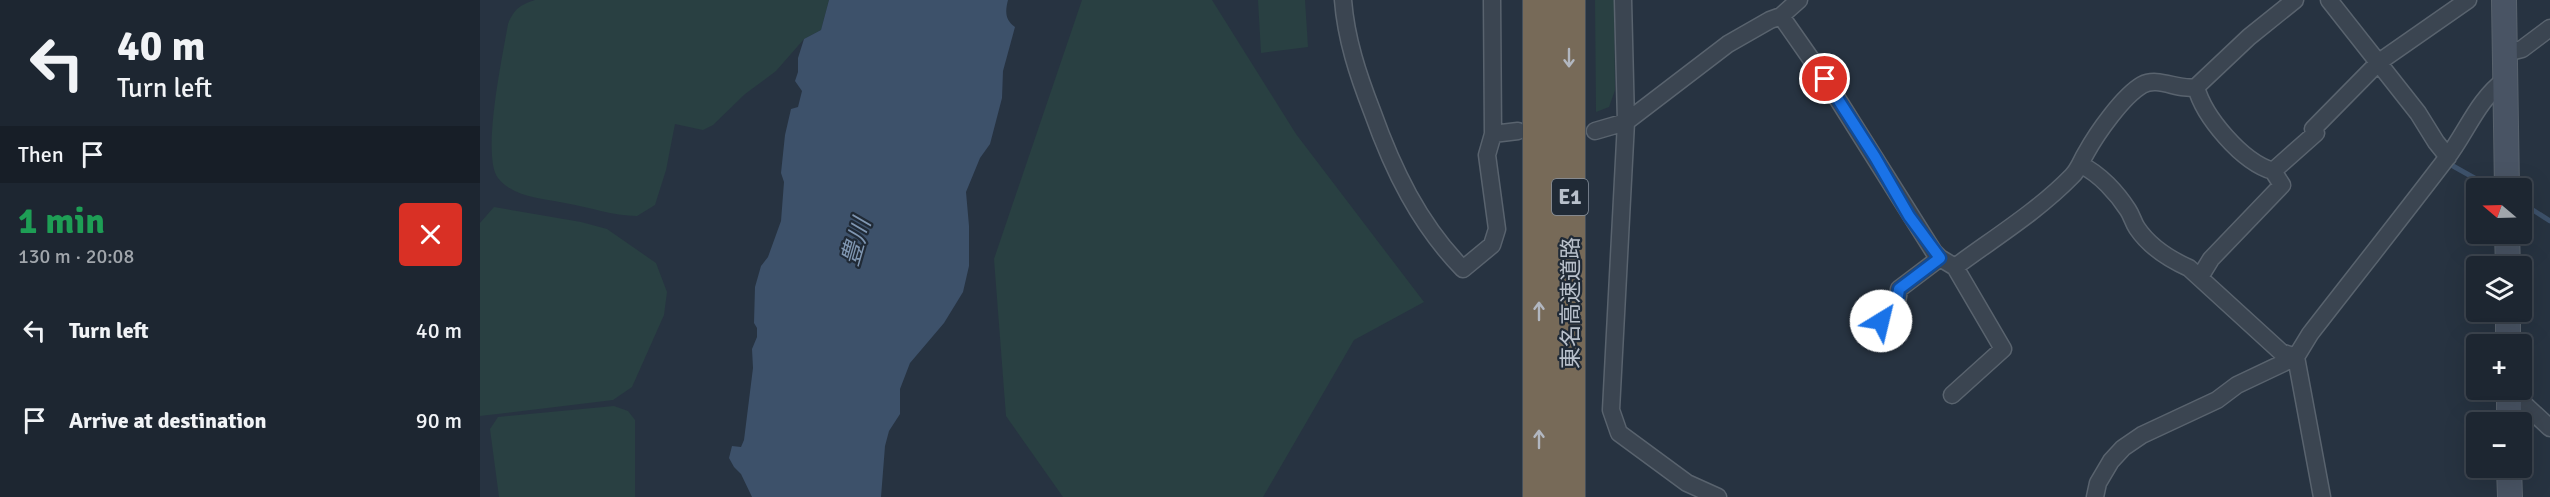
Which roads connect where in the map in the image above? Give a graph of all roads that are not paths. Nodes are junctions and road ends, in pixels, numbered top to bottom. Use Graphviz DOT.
graph roads {
  1 [pos="1343,0"];
  2 [pos="1492,0"];
  3 [pos="1539,0"];
  4 [pos="1569,0"];
  5 [pos="1623,0"];
  6 [pos="1799,0"];
  7 [pos="2295,0"];
  8 [pos="2329,0"];
  9 [pos="2468,0"];
  10 [pos="2504,0"];
  11 [pos="1781,16"];
  12 [pos="2550,28"];
  13 [pos="2506,53"];
  14 [pos="2379,62"];
  15 [pos="2506,79"];
  16 [pos="2196,87"];
  17 [pos="1626,122"];
  18 [pos="1518,131"];
  19 [pos="1595,131"];
  20 [pos="1493,134"];
  21 [pos="2448,156"];
  22 [pos="2081,165"];
  23 [pos="2273,171"];
  24 [pos="2507,178"];
  25 [pos="1940,258"];
  26 [pos="1955,267"];
  27 [pos="2200,277"];
  28 [pos="1881,321"];
  29 [pos="2296,357"];
  30 [pos="1952,395"];
  31 [pos="2509,404"];
  32 [pos="2550,428"];
  33 [pos="2510,478"];
  34 [pos="1539,497"];
  35 [pos="1569,497"];
  36 [pos="1718,497"];
  37 [pos="2095,497"];
  38 [pos="2322,497"];
  39 [pos="2510,497"];
  1 -- 20 [label="street"];
  2 -- 20 [label="street"];
  34 -- 3 [label="highway, 東名高速道路 / E1, one-way"];
  4 -- 35 [label="highway, 東名高速道路 / E1, one-way"];
  5 -- 17 [label="street"];
  6 -- 11 [label="street"];
  7 -- 16 [label="street"];
  8 -- 14 [label="street"];
  9 -- 14 [label="street"];
  10 -- 13 [label="main road"];
  11 -- 17 [label="street"];
  11 -- 25 [label="street"];
  12 -- 13 [label="street"];
  13 -- 15 [label="main road"];
  14 -- 21 [label="street"];
  14 -- 23 [label="street"];
  15 -- 21 [label="street"];
  15 -- 24 [label="main road"];
  16 -- 22 [label="street"];
  16 -- 23 [label="street"];
  17 -- 19 [label="street"];
  17 -- 36 [label="street"];
  18 -- 20 [label="street"];
  21 -- 29 [label="street"];
  22 -- 26 [label="street"];
  22 -- 27 [label="street"];
  23 -- 27 [label="street"];
  25 -- 26 [label="street"];
  25 -- 28 [label="street"];
  26 -- 30 [label="street"];
  27 -- 29 [label="street"];
  29 -- 37 [label="street"];
  29 -- 38 [label="street"];
  31 -- 32 [label="street"];
  33 -- 39 [label="main road"];
}
